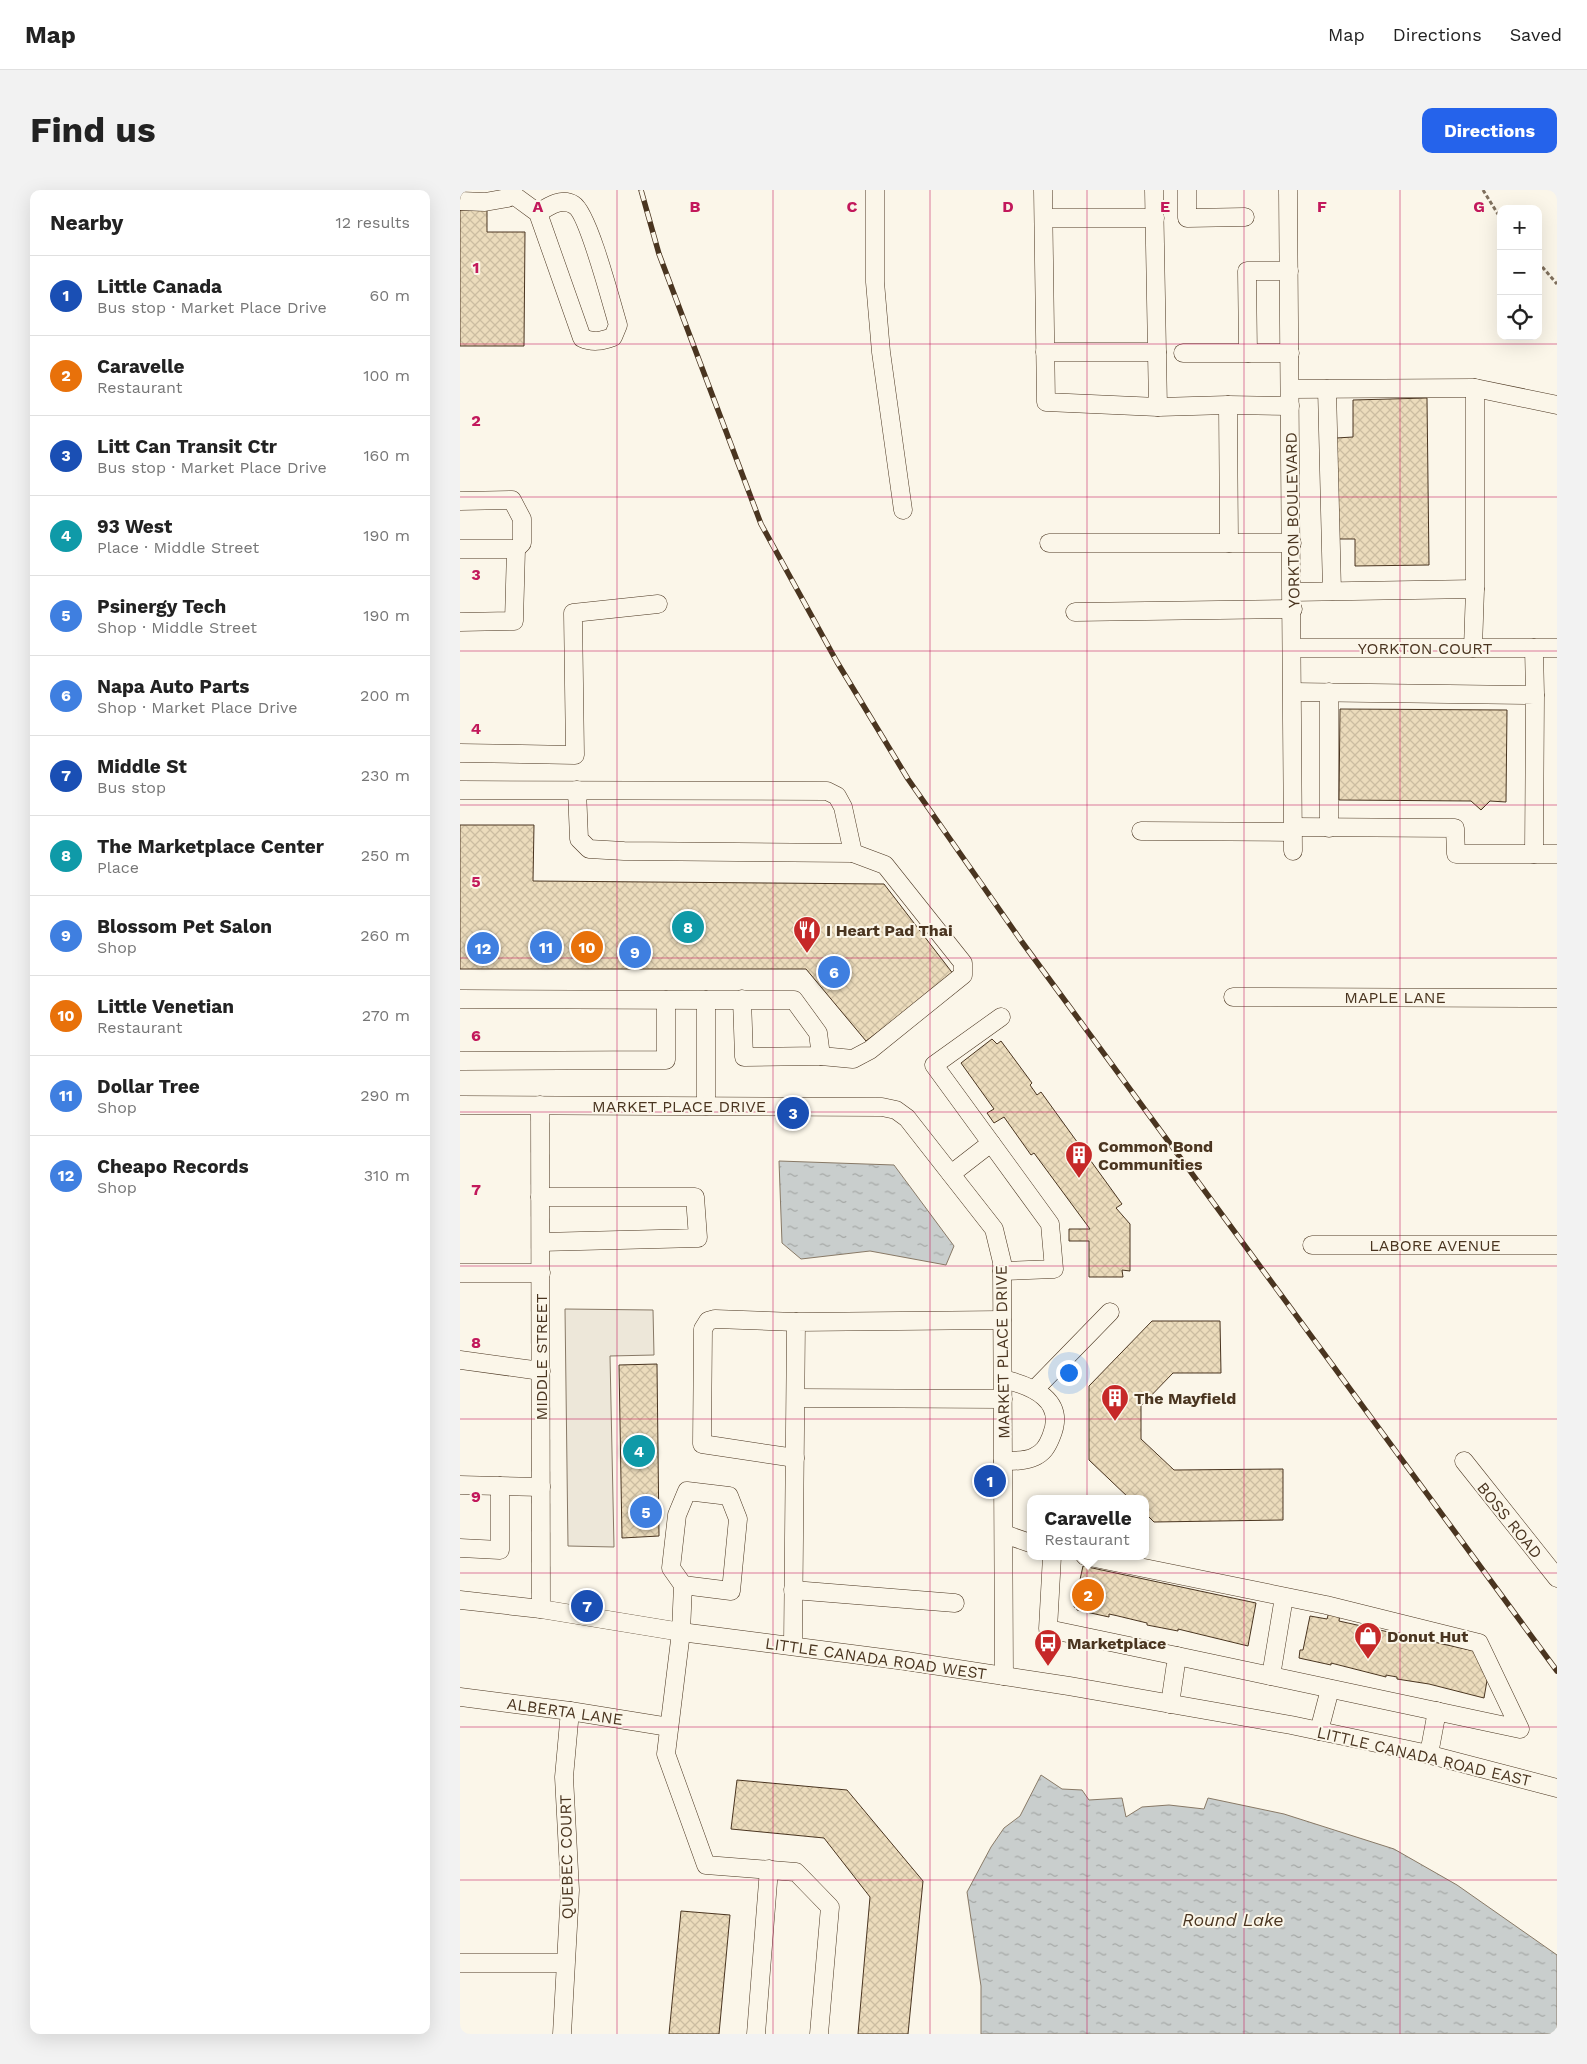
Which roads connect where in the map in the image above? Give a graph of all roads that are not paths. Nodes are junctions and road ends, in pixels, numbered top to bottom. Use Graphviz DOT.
graph roads {
  1 [pos="875,190"];
  2 [pos="1043,190"];
  3 [pos="1154,190"];
  4 [pos="1187,190"];
  5 [pos="1288,190"];
  6 [pos="513,192"];
  7 [pos="460,201"];
  8 [pos="538,213"];
  9 [pos="1245,217"];
  10 [pos="1044,218"];
  11 [pos="1155,218"];
  12 [pos="1289,271"];
  13 [pos="1045,352"];
  14 [pos="1157,352"];
  15 [pos="1183,353"];
  16 [pos="1248,353"];
  17 [pos="1290,353"];
  18 [pos="1475,388"];
  19 [pos="1327,389"];
  20 [pos="1290,397"];
  21 [pos="1228,405"];
  22 [pos="1557,405"];
  23 [pos="1158,407"];
  24 [pos="460,501"];
  25 [pos="903,510"];
  26 [pos="1049,543"];
  27 [pos="1229,543"];
  28 [pos="1292,543"];
  29 [pos="460,549"];
  30 [pos="516,549"];
  31 [pos="1475,588"];
  32 [pos="1332,591"];
  33 [pos="1292,592"];
  34 [pos="658,604"];
  35 [pos="1292,609"];
  36 [pos="1075,612"];
  37 [pos="460,622"];
  38 [pos="1293,648"];
  39 [pos="1473,648"];
  40 [pos="1534,648"];
  41 [pos="1557,648"];
  42 [pos="1293,692"];
  43 [pos="1329,692"];
  44 [pos="1535,695"];
  45 [pos="460,753"];
  46 [pos="460,790"];
  47 [pos="576,790"];
  48 [pos="1329,828"];
  49 [pos="1293,830"];
  50 [pos="1141,831"];
  51 [pos="1293,851"];
  52 [pos="852,853"];
  53 [pos="1534,854"];
  54 [pos="1557,854"];
  55 [pos="1233,996"];
  56 [pos="1557,998"];
  57 [pos="460,999"];
  58 [pos="742,999"];
  59 [pos="666,1000"];
  60 [pos="706,1000"];
  61 [pos="1001,1017"];
  62 [pos="821,1056"];
  63 [pos="460,1061"];
  64 [pos="460,1105"];
  65 [pos="540,1105"];
  66 [pos="706,1106"];
  67 [pos="991,1143"];
  68 [pos="951,1174"];
  69 [pos="540,1197"];
  70 [pos="541,1242"];
  71 [pos="1557,1244"];
  72 [pos="1312,1245"];
  73 [pos="1002,1271"];
  74 [pos="460,1273"];
  75 [pos="541,1273"];
  76 [pos="1110,1312"];
  77 [pos="1002,1320"];
  78 [pos="796,1322"];
  79 [pos="460,1360"];
  80 [pos="541,1371"];
  81 [pos="1003,1380"];
  82 [pos="1035,1389"];
  83 [pos="796,1398"];
  84 [pos="1003,1399"];
  85 [pos="795,1458"];
  86 [pos="1003,1462"];
  87 [pos="1464,1462"];
  88 [pos="460,1485"];
  89 [pos="500,1486"];
  90 [pos="541,1486"];
  91 [pos="1004,1534"];
  92 [pos="1027,1542"];
  93 [pos="460,1548"];
  94 [pos="1052,1560"];
  95 [pos="1104,1560"];
  96 [pos="1557,1578"];
  97 [pos="683,1585"];
  98 [pos="793,1590"];
  99 [pos="1284,1597"];
  100 [pos="460,1600"];
  101 [pos="956,1603"];
  102 [pos="541,1609"];
  103 [pos="681,1632"];
  104 [pos="792,1646"];
  105 [pos="1177,1656"];
  106 [pos="1004,1676"];
  107 [pos="1271,1676"];
  108 [pos="1330,1689"];
  109 [pos="460,1697"];
  110 [pos="1170,1704"];
  111 [pos="570,1711"];
  112 [pos="1437,1711"];
  113 [pos="1291,1725"];
  114 [pos="669,1727"];
  115 [pos="1319,1731"];
  116 [pos="1429,1754"];
  117 [pos="1557,1788"];
  118 [pos="769,1870"];
  119 [pos="460,1963"];
  120 [pos="565,1963"];
  121 [pos="562,2034"];
  122 [pos="756,2034"];
  123 [pos="819,2034"];
  1 -- 25 [label="street"];
  2 -- 10 [label="street"];
  3 -- 11 [label="street"];
  4 -- 9 [label="street"];
  5 -- 12 [label="street, YORKTON BOULEVARD"];
  6 -- 7 [label="street"];
  6 -- 8 [label="street"];
  8 -- 8 [label="street"];
  10 -- 11 [label="street"];
  10 -- 13 [label="street"];
  11 -- 14 [label="street"];
  12 -- 16 [label="street"];
  12 -- 17 [label="street, YORKTON BOULEVARD"];
  13 -- 14 [label="street"];
  13 -- 23 [label="street"];
  14 -- 23 [label="street"];
  15 -- 16 [label="street"];
  16 -- 17 [label="street"];
  17 -- 20 [label="street, YORKTON BOULEVARD"];
  18 -- 19 [label="street"];
  18 -- 22 [label="street"];
  18 -- 31 [label="street"];
  19 -- 20 [label="street"];
  19 -- 32 [label="street"];
  20 -- 21 [label="street"];
  20 -- 28 [label="street, YORKTON BOULEVARD"];
  21 -- 23 [label="street"];
  21 -- 27 [label="street"];
  24 -- 30 [label="street"];
  26 -- 27 [label="street"];
  27 -- 28 [label="street"];
  28 -- 33 [label="street, YORKTON BOULEVARD"];
  29 -- 30 [label="street"];
  30 -- 37 [label="street"];
  31 -- 32 [label="street"];
  31 -- 39 [label="street"];
  32 -- 33 [label="street"];
  33 -- 35 [label="street, YORKTON BOULEVARD"];
  34 -- 45 [label="street"];
  35 -- 36 [label="street"];
  35 -- 38 [label="street, YORKTON BOULEVARD"];
  38 -- 39 [label="street, YORKTON COURT"];
  38 -- 42 [label="street, YORKTON BOULEVARD"];
  39 -- 40 [label="street, YORKTON COURT"];
  40 -- 41 [label="street, YORKTON COURT"];
  40 -- 44 [label="street"];
  42 -- 43 [label="street"];
  42 -- 49 [label="street, YORKTON BOULEVARD"];
  43 -- 44 [label="street"];
  43 -- 48 [label="street"];
  44 -- 53 [label="street"];
  46 -- 47 [label="street"];
  47 -- 52 [label="street"];
  47 -- 52 [label="street"];
  48 -- 49 [label="street"];
  48 -- 53 [label="street"];
  49 -- 50 [label="street"];
  49 -- 51 [label="street, YORKTON BOULEVARD"];
  52 -- 62 [label="street"];
  53 -- 54 [label="street"];
  55 -- 56 [label="street, MAPLE LANE"];
  57 -- 59 [label="street"];
  58 -- 60 [label="street"];
  58 -- 62 [label="street"];
  58 -- 62 [label="street"];
  59 -- 60 [label="street"];
  59 -- 63 [label="street"];
  60 -- 66 [label="street"];
  61 -- 67 [label="street"];
  64 -- 65 [label="street, MARKET PLACE DRIVE"];
  65 -- 66 [label="street, MARKET PLACE DRIVE"];
  65 -- 69 [label="street, MIDDLE STREET"];
  66 -- 68 [label="street, MARKET PLACE DRIVE"];
  67 -- 68 [label="street"];
  67 -- 73 [label="street"];
  68 -- 73 [label="street, MARKET PLACE DRIVE"];
  69 -- 70 [label="street, MIDDLE STREET"];
  69 -- 70 [label="street"];
  70 -- 75 [label="street, MIDDLE STREET"];
  71 -- 72 [label="street, LABORE AVENUE"];
  73 -- 77 [label="street, MARKET PLACE DRIVE"];
  74 -- 75 [label="street"];
  75 -- 80 [label="street, MIDDLE STREET"];
  76 -- 82 [label="street"];
  77 -- 78 [label="street"];
  77 -- 81 [label="street, MARKET PLACE DRIVE"];
  78 -- 83 [label="street"];
  78 -- 85 [label="street"];
  79 -- 80 [label="street"];
  80 -- 90 [label="street, MIDDLE STREET"];
  81 -- 82 [label="street"];
  81 -- 84 [label="street, MARKET PLACE DRIVE"];
  82 -- 86 [label="street"];
  83 -- 84 [label="street"];
  83 -- 85 [label="street"];
  84 -- 86 [label="street, MARKET PLACE DRIVE"];
  85 -- 98 [label="street"];
  86 -- 91 [label="street, MARKET PLACE DRIVE"];
  87 -- 96 [label="street, BOSS ROAD"];
  88 -- 89 [label="street"];
  89 -- 90 [label="street"];
  89 -- 93 [label="street"];
  90 -- 102 [label="street, MIDDLE STREET"];
  91 -- 92 [label="street"];
  91 -- 106 [label="street, MARKET PLACE DRIVE"];
  94 -- 105 [label="street"];
  95 -- 99 [label="street"];
  97 -- 97 [label="street"];
  97 -- 103 [label="street"];
  98 -- 101 [label="street"];
  98 -- 104 [label="street"];
  99 -- 107 [label="street"];
  99 -- 112 [label="street"];
  100 -- 102 [label="street, LITTLE CANADA ROAD WEST"];
  102 -- 103 [label="street, LITTLE CANADA ROAD WEST"];
  103 -- 104 [label="street, LITTLE CANADA ROAD WEST"];
  103 -- 114 [label="street"];
  104 -- 106 [label="street, LITTLE CANADA ROAD WEST"];
  105 -- 107 [label="street"];
  105 -- 110 [label="street"];
  106 -- 110 [label="street, LITTLE CANADA ROAD WEST"];
  107 -- 108 [label="street"];
  108 -- 112 [label="street"];
  108 -- 115 [label="street"];
  109 -- 111 [label="street, ALBERTA LANE"];
  110 -- 113 [label="street, LITTLE CANADA ROAD WEST"];
  111 -- 114 [label="street, ALBERTA LANE"];
  111 -- 120 [label="street, QUEBEC COURT"];
  112 -- 116 [label="street"];
  113 -- 115 [label="street, LITTLE CANADA ROAD EAST"];
  114 -- 118 [label="street"];
  115 -- 116 [label="street, LITTLE CANADA ROAD EAST"];
  116 -- 117 [label="street, LITTLE CANADA ROAD EAST"];
  118 -- 122 [label="street"];
  118 -- 123 [label="street"];
  119 -- 120 [label="street"];
  120 -- 121 [label="street, QUEBEC COURT"];
}
